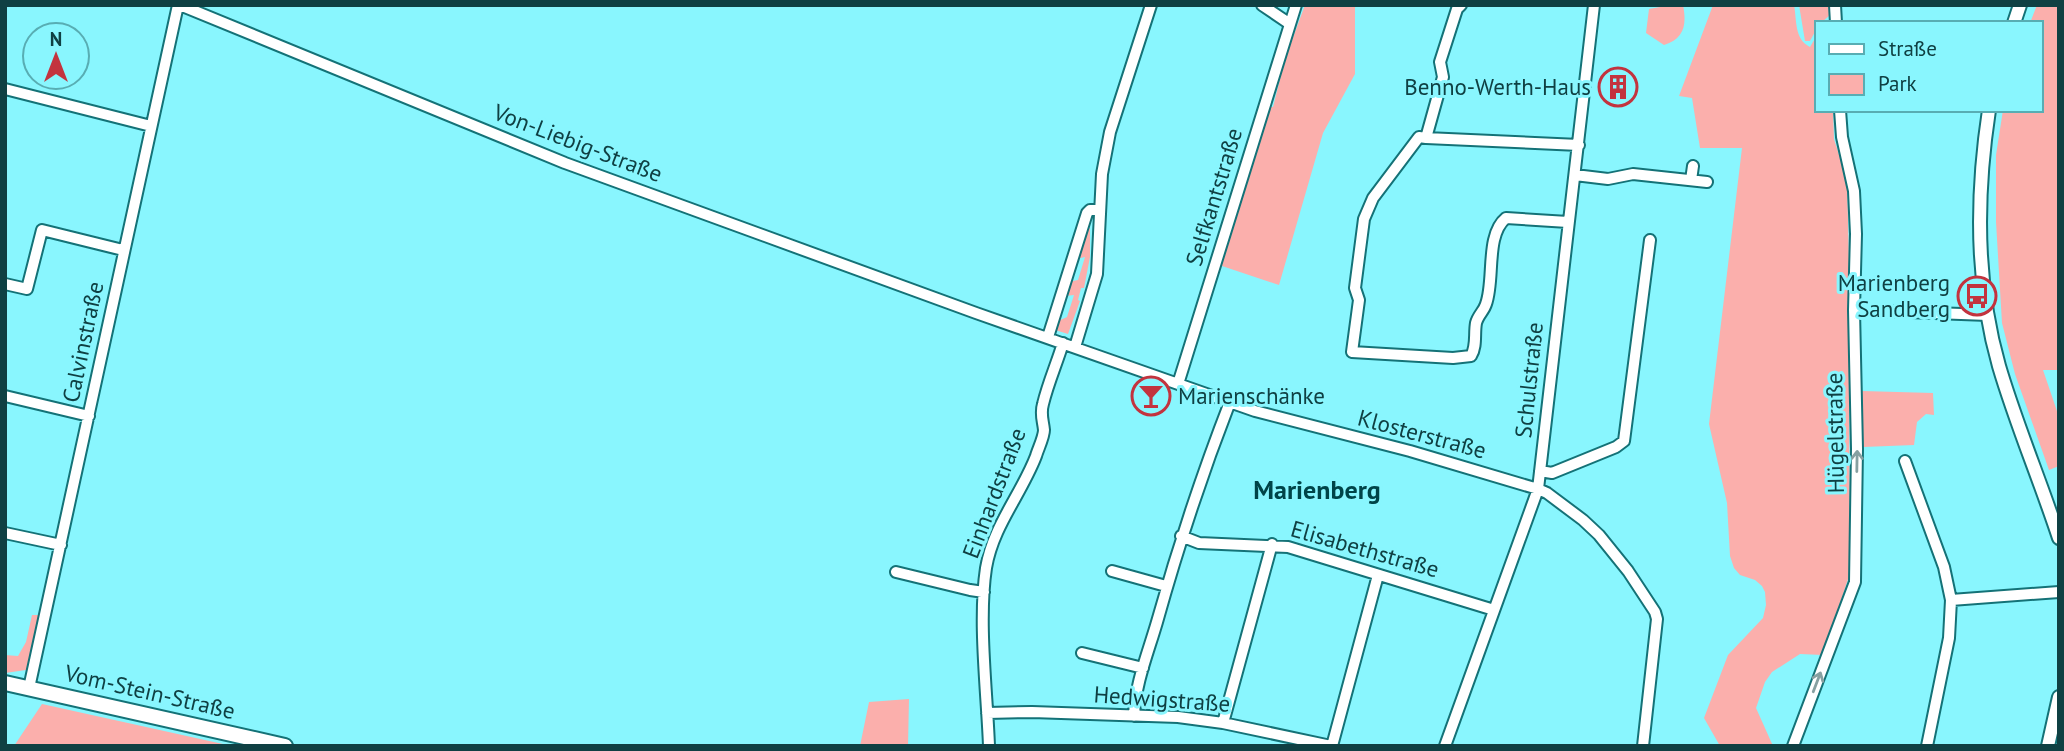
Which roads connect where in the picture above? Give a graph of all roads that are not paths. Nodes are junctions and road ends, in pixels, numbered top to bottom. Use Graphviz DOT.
graph roads {
  1 [pos="179,5"];
  2 [pos="1151,5"];
  3 [pos="1262,5"];
  4 [pos="1296,5"];
  5 [pos="1461,5"];
  6 [pos="1594,5"];
  7 [pos="1290,24"];
  8 [pos="5,89"];
  9 [pos="1840,112"];
  10 [pos="1989,112"];
  11 [pos="151,126"];
  12 [pos="1426,138"];
  13 [pos="1579,145"];
  14 [pos="1693,166"];
  15 [pos="1576,175"];
  16 [pos="1691,180"];
  17 [pos="1707,182"];
  18 [pos="1100,210"];
  19 [pos="1568,222"];
  20 [pos="1650,240"];
  21 [pos="123,250"];
  22 [pos="5,284"];
  23 [pos="965,309"];
  24 [pos="1854,310"];
  25 [pos="1988,314"];
  26 [pos="1048,337"];
  27 [pos="1069,345"];
  28 [pos="1178,384"];
  29 [pos="5,396"];
  30 [pos="1230,402"];
  31 [pos="89,416"];
  32 [pos="1905,461"];
  33 [pos="1540,471"];
  34 [pos="1538,489"];
  35 [pos="5,533"];
  36 [pos="1181,536"];
  37 [pos="2059,538"];
  38 [pos="1272,544"];
  39 [pos="61,545"];
  40 [pos="1112,570"];
  41 [pos="896,572"];
  42 [pos="1378,575"];
  43 [pos="1166,586"];
  44 [pos="984,592"];
  45 [pos="2059,592"];
  46 [pos="1951,600"];
  47 [pos="1494,610"];
  48 [pos="1082,653"];
  49 [pos="1143,668"];
  50 [pos="5,683"];
  51 [pos="29,688"];
  52 [pos="2059,696"];
  53 [pos="988,713"];
  54 [pos="1134,716"];
  55 [pos="1223,723"];
  56 [pos="285,746"];
  57 [pos="989,746"];
  58 [pos="1331,746"];
  59 [pos="1445,746"];
  60 [pos="1643,746"];
  61 [pos="1793,746"];
  62 [pos="1927,746"];
  63 [pos="2048,746"];
  1 -- 11 [label="street, Calvinstraße"];
  1 -- 23 [label="street, Von-Liebig-Straße"];
  2 -- 18 [label="street, Einhardstraße"];
  3 -- 7 [label="street"];
  4 -- 7 [label="street, Selfkantstraße"];
  5 -- 12 [label="street"];
  6 -- 13 [label="street, Schulstraße"];
  7 -- 28 [label="street, Selfkantstraße"];
  8 -- 11 [label="street"];
  9 -- 24 [label="street, Hügelstraße"];
  10 -- 25 [label="street"];
  11 -- 21 [label="street, Calvinstraße"];
  12 -- 13 [label="street"];
  12 -- 19 [label="street"];
  13 -- 15 [label="street, Schulstraße"];
  14 -- 16 [label="street"];
  15 -- 16 [label="street"];
  15 -- 19 [label="street, Schulstraße"];
  16 -- 17 [label="street"];
  18 -- 26 [label="street"];
  18 -- 27 [label="street, Einhardstraße"];
  19 -- 33 [label="street, Schulstraße"];
  20 -- 33 [label="street"];
  21 -- 22 [label="street"];
  21 -- 31 [label="street, Calvinstraße"];
  23 -- 26 [label="street, Klosterstraße"];
  24 -- 25 [label="street"];
  61 -- 24 [label="street, Hügelstraße, one-way"];
  25 -- 37 [label="street"];
  26 -- 27 [label="street, Klosterstraße"];
  27 -- 28 [label="street, Klosterstraße"];
  27 -- 44 [label="street, Einhardstraße"];
  28 -- 30 [label="street, Klosterstraße"];
  29 -- 31 [label="street"];
  30 -- 34 [label="street, Klosterstraße"];
  30 -- 36 [label="street"];
  31 -- 39 [label="street, Calvinstraße"];
  32 -- 46 [label="street"];
  33 -- 34 [label="street, Schulstraße"];
  34 -- 47 [label="street, Schulstraße"];
  34 -- 60 [label="street, Klosterstraße"];
  35 -- 39 [label="street"];
  36 -- 38 [label="street, Elisabethstraße"];
  36 -- 43 [label="street"];
  38 -- 42 [label="street, Elisabethstraße"];
  38 -- 55 [label="street"];
  39 -- 51 [label="street, Calvinstraße"];
  40 -- 43 [label="street"];
  41 -- 44 [label="street"];
  42 -- 47 [label="street, Elisabethstraße"];
  42 -- 58 [label="street"];
  43 -- 49 [label="street"];
  44 -- 53 [label="street, Einhardstraße"];
  45 -- 46 [label="street"];
  46 -- 62 [label="street"];
  47 -- 59 [label="street, Schulstraße"];
  48 -- 49 [label="street"];
  49 -- 54 [label="street"];
  50 -- 51 [label="main road, Vom-Stein-Straße"];
  51 -- 56 [label="main road, Vom-Stein-Straße"];
  52 -- 63 [label="street"];
  53 -- 54 [label="street, Hedwigstraße"];
  53 -- 57 [label="street, Einhardstraße"];
  54 -- 55 [label="street, Hedwigstraße"];
  55 -- 58 [label="street, Hedwigstraße"];
}
